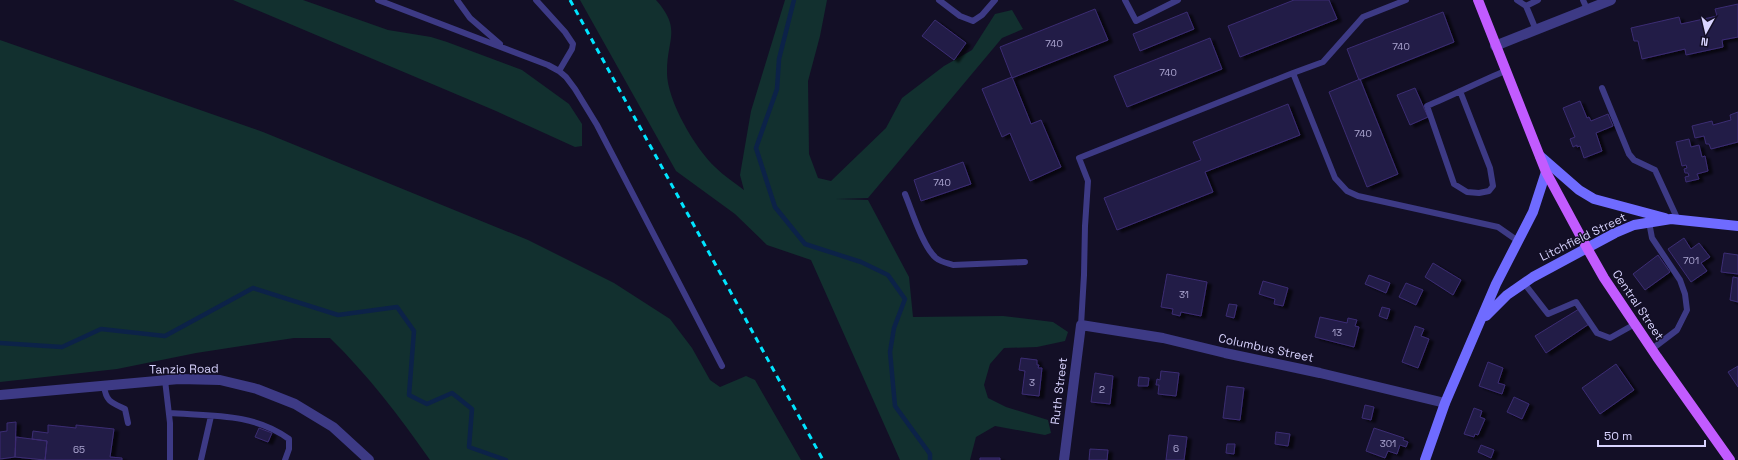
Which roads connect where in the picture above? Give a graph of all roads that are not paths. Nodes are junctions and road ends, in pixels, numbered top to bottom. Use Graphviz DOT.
graph roads {
  1 [pos="378,0"];
  2 [pos="457,0"];
  3 [pos="536,0"];
  4 [pos="939,0"];
  5 [pos="995,0"];
  6 [pos="1125,0"];
  7 [pos="1178,0"];
  8 [pos="1406,0"];
  9 [pos="1478,0"];
  10 [pos="1518,0"];
  11 [pos="1538,0"];
  12 [pos="1611,0"];
  13 [pos="1585,5"];
  14 [pos="1526,6"];
  15 [pos="1536,30"];
  16 [pos="1495,46"];
  17 [pos="504,48"];
  18 [pos="558,71"];
  19 [pos="1506,72"];
  20 [pos="1293,74"];
  21 [pos="1602,88"];
  22 [pos="1460,91"];
  23 [pos="1540,156"];
  24 [pos="1546,172"];
  25 [pos="905,194"];
  26 [pos="1674,220"];
  27 [pos="1649,222"];
  28 [pos="1738,226"];
  29 [pos="1518,241"];
  30 [pos="1587,248"];
  31 [pos="1025,262"];
  32 [pos="1524,283"];
  33 [pos="1481,321"];
  34 [pos="1635,324"];
  35 [pos="1081,325"];
  36 [pos="1652,349"];
  37 [pos="722,366"];
  38 [pos="164,380"];
  39 [pos="104,386"];
  40 [pos="0,395"];
  41 [pos="1445,403"];
  42 [pos="169,413"];
  43 [pos="211,416"];
  44 [pos="128,423"];
  45 [pos="170,460"];
  46 [pos="201,460"];
  47 [pos="285,460"];
  48 [pos="369,460"];
  49 [pos="1064,460"];
  50 [pos="1424,460"];
  51 [pos="1730,460"];
  1 -- 17 [label="lane"];
  2 -- 17 [label="lane"];
  3 -- 18 [label="lane"];
  4 -- 5 [label="lane"];
  6 -- 7 [label="lane"];
  8 -- 20 [label="lane"];
  9 -- 16 [label="main road, Central Street"];
  10 -- 14 [label="lane"];
  11 -- 14 [label="lane"];
  12 -- 13 [label="street"];
  13 -- 15 [label="street"];
  14 -- 15 [label="lane"];
  15 -- 16 [label="street"];
  16 -- 19 [label="main road, Central Street"];
  17 -- 18 [label="lane"];
  18 -- 37 [label="lane"];
  19 -- 22 [label="lane"];
  19 -- 23 [label="main road, Central Street"];
  20 -- 29 [label="lane"];
  20 -- 35 [label="lane"];
  21 -- 26 [label="lane"];
  22 -- 22 [label="lane"];
  23 -- 24 [label="main road, Central Street"];
  23 -- 26 [label="main road, Central Street"];
  24 -- 29 [label="main road, Litchfield Street"];
  24 -- 30 [label="main road, Central Street"];
  25 -- 31 [label="lane"];
  26 -- 27 [label="main road, Litchfield Street"];
  26 -- 28 [label="main road, Litchfield Street"];
  27 -- 30 [label="main road, Litchfield Street"];
  27 -- 36 [label="lane"];
  29 -- 33 [label="main road, Litchfield Street"];
  30 -- 32 [label="main road, Litchfield Street"];
  30 -- 34 [label="main road, Central Street"];
  32 -- 33 [label="main road, Litchfield Street"];
  32 -- 34 [label="lane"];
  33 -- 41 [label="main road, Litchfield Street"];
  34 -- 36 [label="main road, Central Street"];
  35 -- 41 [label="street, Columbus Street"];
  35 -- 49 [label="street, Ruth Street"];
  36 -- 51 [label="main road, Central Street"];
  38 -- 39 [label="street, Tanzio Road"];
  38 -- 42 [label="lane"];
  38 -- 48 [label="street, Tanzio Road"];
  39 -- 40 [label="street, Tanzio Road"];
  39 -- 44 [label="lane"];
  41 -- 50 [label="main road, Litchfield Street"];
  42 -- 43 [label="lane"];
  42 -- 45 [label="lane"];
  43 -- 46 [label="lane"];
  43 -- 47 [label="lane"];
}
